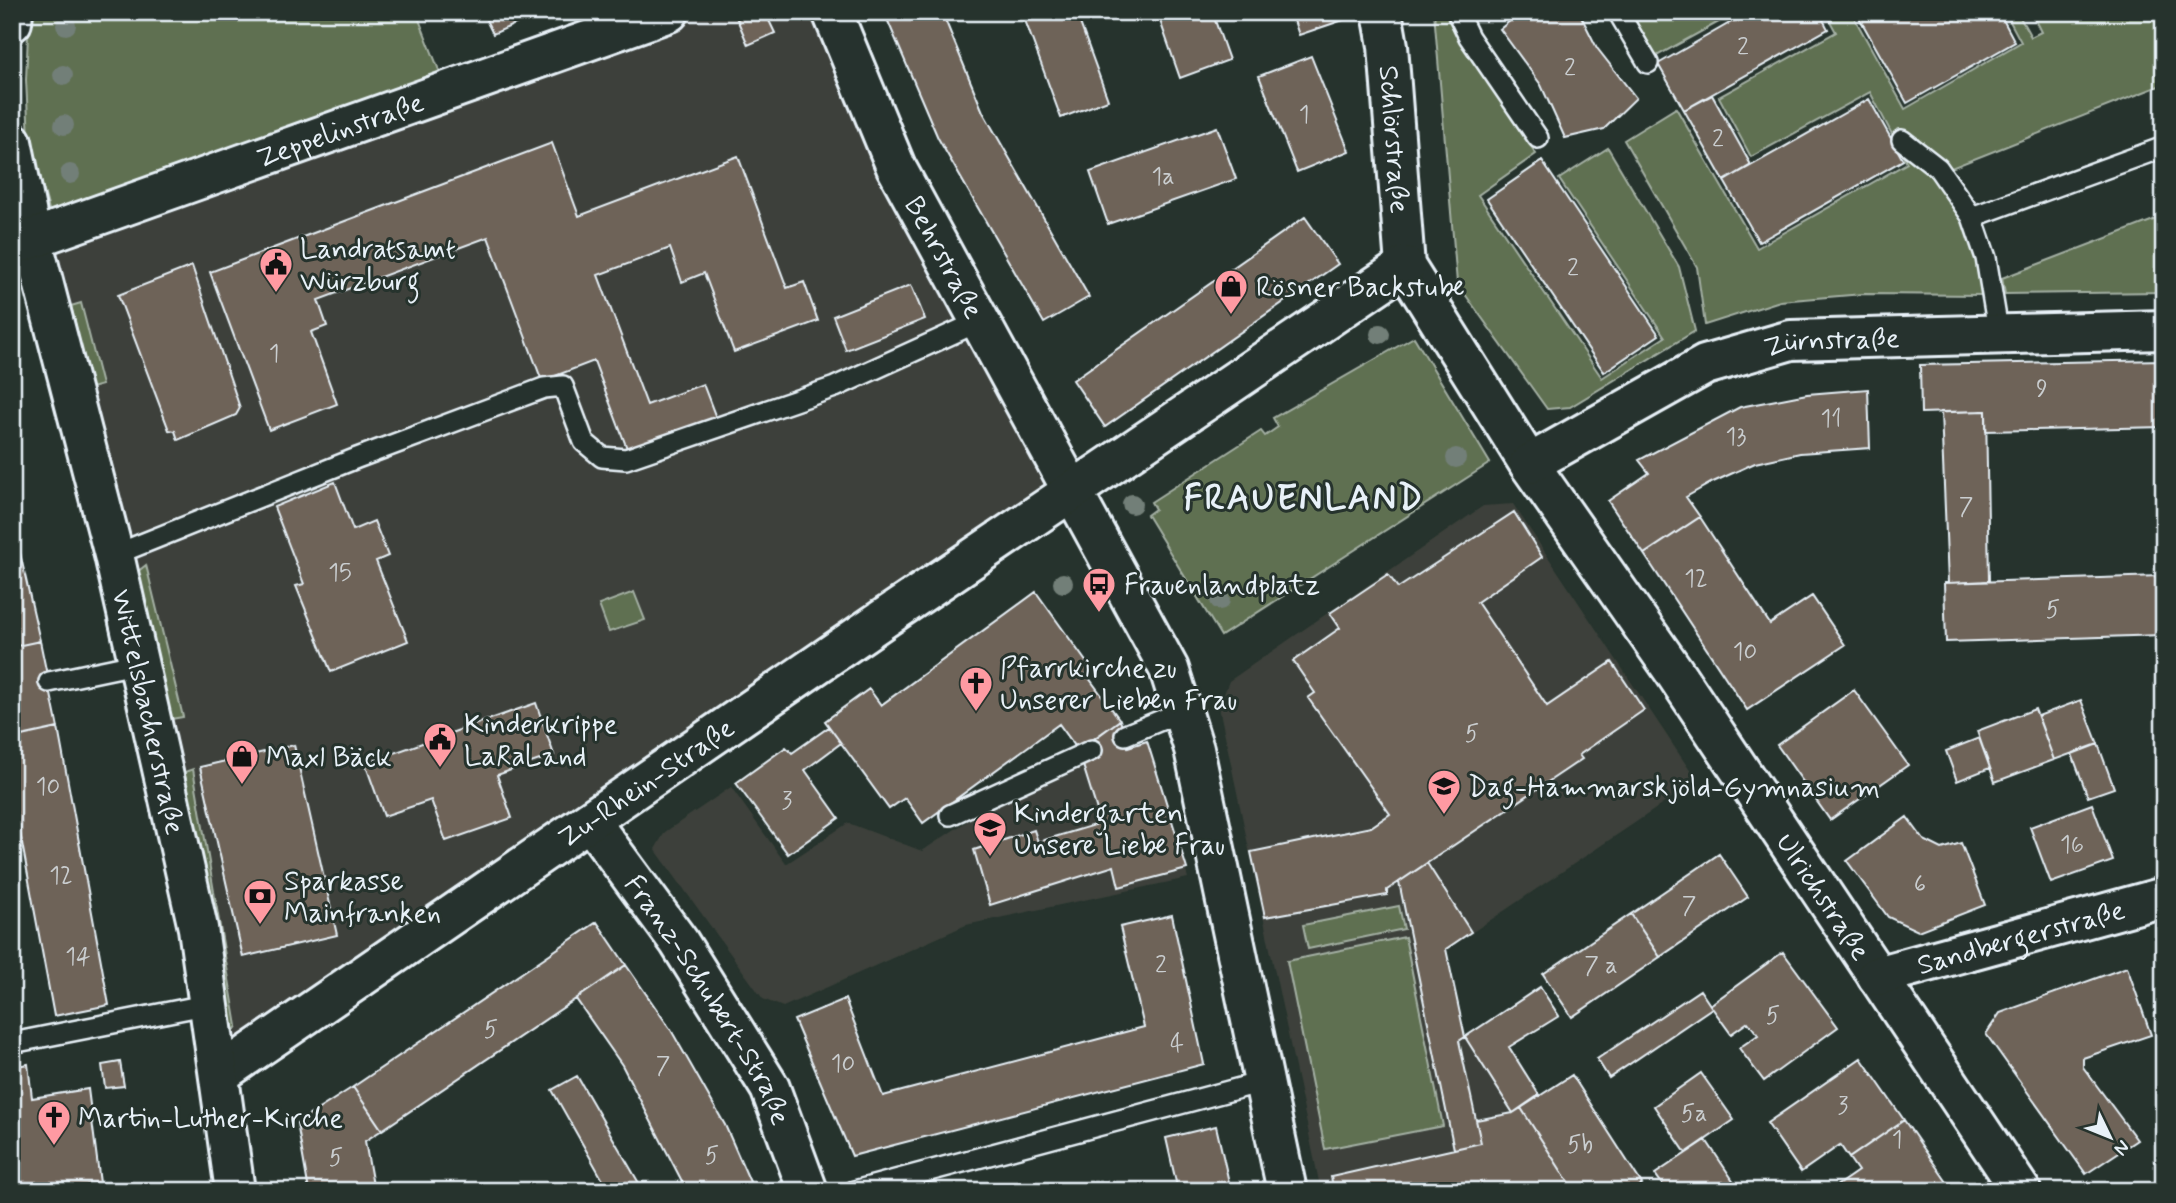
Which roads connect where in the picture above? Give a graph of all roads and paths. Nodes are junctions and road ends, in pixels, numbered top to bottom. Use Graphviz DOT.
graph roads {
  1 [pos="13,12"];
  2 [pos="669,12"];
  3 [pos="832,12"];
  4 [pos="1382,12"];
  5 [pos="1457,12"];
  6 [pos="1618,12"];
  7 [pos="12,23"];
  8 [pos="1648,64"];
  9 [pos="1538,138"];
  10 [pos="1902,140"];
  11 [pos="12,142"];
  12 [pos="2164,148"];
  13 [pos="1972,217"];
  14 [pos="22,242"];
  15 [pos="1405,266"];
  16 [pos="980,321"];
  17 [pos="2164,330"];
  18 [pos="1999,336"];
  19 [pos="1529,464"];
  20 [pos="1072,492"];
  21 [pos="114,555"];
  22 [pos="140,663"];
  23 [pos="49,682"];
  24 [pos="1183,711"];
  25 [pos="1125,735"];
  26 [pos="1092,750"];
  27 [pos="950,815"];
  28 [pos="590,821"];
  29 [pos="2164,897"];
  30 [pos="1877,976"];
  31 [pos="210,1004"];
  32 [pos="12,1043"];
  33 [pos="220,1074"];
  34 [pos="1266,1081"];
  35 [pos="235,1191"];
  36 [pos="808,1191"];
  37 [pos="854,1191"];
  38 [pos="1287,1191"];
  39 [pos="2021,1191"];
  1 -- 7 [label="street"];
  2 -- 14 [label="street, Zeppelinstraße"];
  3 -- 16 [label="street, Behrstraße"];
  4 -- 15 [label="street, Schlörstraße"];
  5 -- 9 [label="lane"];
  6 -- 8 [label="lane"];
  10 -- 13 [label="lane"];
  11 -- 14 [label="street, Wittelsbacherstraße"];
  12 -- 13 [label="lane"];
  13 -- 18 [label="lane"];
  14 -- 21 [label="street, Wittelsbacherstraße"];
  15 -- 19 [label="street"];
  15 -- 20 [label="street"];
  16 -- 20 [label="street, Behrstraße"];
  16 -- 21 [label="lane"];
  17 -- 18 [label="street, Zürnstraße"];
  18 -- 19 [label="street, Zürnstraße"];
  19 -- 30 [label="street, Ulrichstraße"];
  20 -- 24 [label="street"];
  20 -- 28 [label="street, Zu-Rhein-Straße"];
  21 -- 22 [label="street, Wittelsbacherstraße"];
  22 -- 23 [label="lane"];
  22 -- 31 [label="street, Wittelsbacherstraße"];
  24 -- 25 [label="lane"];
  24 -- 34 [label="street"];
  26 -- 27 [label="lane"];
  28 -- 33 [label="street, Zu-Rhein-Straße"];
  28 -- 36 [label="street, Franz-Schubert-Straße"];
  29 -- 30 [label="street, Sandbergerstraße"];
  30 -- 39 [label="street, Ulrichstraße"];
  31 -- 32 [label="lane"];
  31 -- 33 [label="street, Wittelsbacherstraße"];
  33 -- 35 [label="street, Wittelsbacherstraße"];
  34 -- 37 [label="lane"];
  34 -- 38 [label="street"];
}
